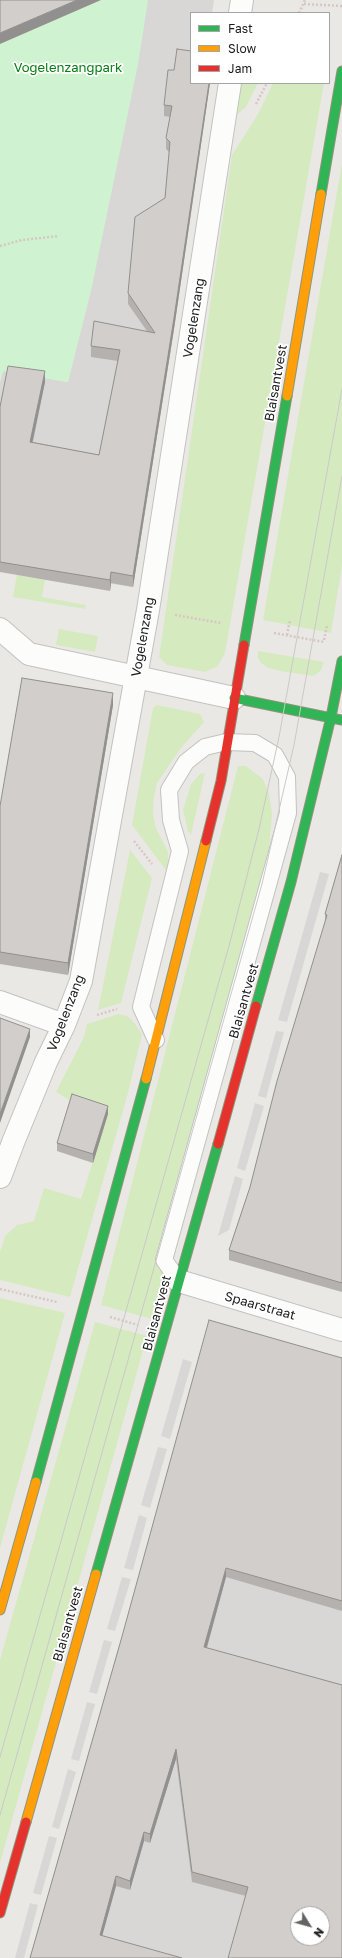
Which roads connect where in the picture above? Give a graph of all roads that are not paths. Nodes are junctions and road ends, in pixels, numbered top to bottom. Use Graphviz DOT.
graph roads {
  1 [pos="242,0"];
  2 [pos="240,12"];
  3 [pos="342,71"];
  4 [pos="230,84"];
  5 [pos="0,628"];
  6 [pos="342,661"];
  7 [pos="136,678"];
  8 [pos="234,698"];
  9 [pos="331,717"];
  10 [pos="342,720"];
  11 [pos="226,742"];
  12 [pos="0,1002"];
  13 [pos="65,1021"];
  14 [pos="156,1040"];
  15 [pos="0,1177"];
  16 [pos="179,1281"];
  17 [pos="342,1330"];
  18 [pos="0,1610"];
  19 [pos="0,1913"];
  1 -- 2 [label="street"];
  3 -- 8 [label="main road, Blaisantvest"];
  4 -- 7 [label="street, Vogelenzang"];
  5 -- 7 [label="street"];
  6 -- 9 [label="main road, Blaisantvest"];
  7 -- 8 [label="street"];
  7 -- 13 [label="street, Vogelenzang"];
  8 -- 9 [label="main road"];
  8 -- 11 [label="main road, Blaisantvest"];
  9 -- 10 [label="main road"];
  9 -- 16 [label="main road, Blaisantvest"];
  11 -- 14 [label="main road, Blaisantvest"];
  11 -- 14 [label="lane"];
  11 -- 16 [label="lane"];
  12 -- 13 [label="street"];
  13 -- 15 [label="street, Vogelenzang"];
  14 -- 18 [label="main road, Blaisantvest"];
  16 -- 17 [label="street, Spaarstraat"];
  16 -- 19 [label="main road, Blaisantvest"];
}
